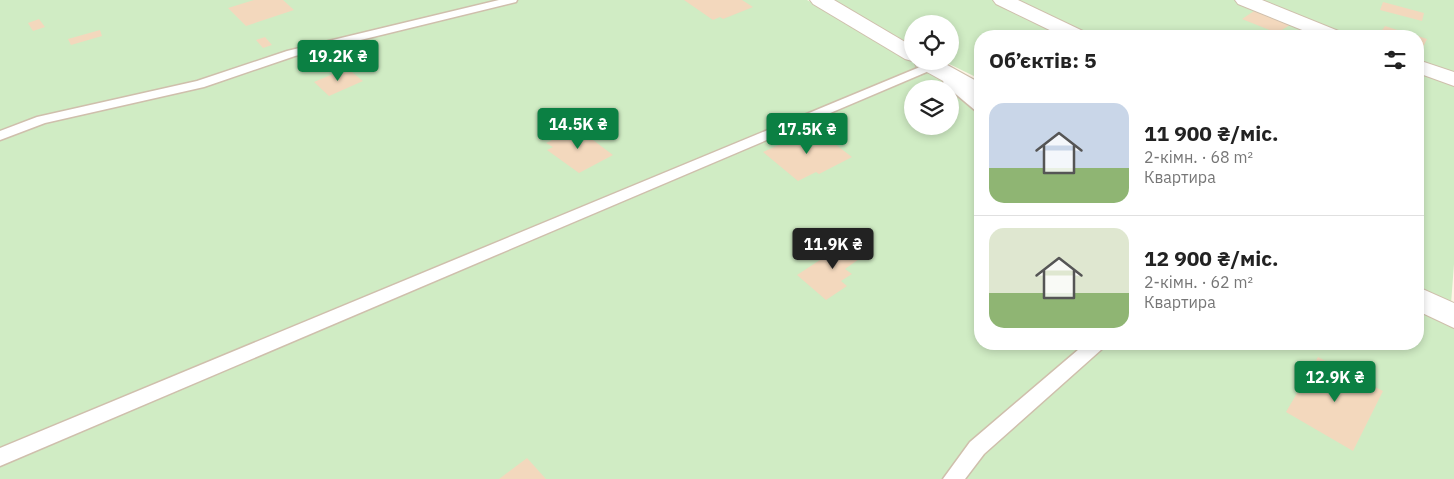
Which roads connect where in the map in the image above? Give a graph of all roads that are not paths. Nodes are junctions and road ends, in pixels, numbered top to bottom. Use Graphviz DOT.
graph roads {
  1 [pos="512,0"];
  2 [pos="820,0"];
  3 [pos="1003,0"];
  4 [pos="1245,0"];
  5 [pos="1066,30"];
  6 [pos="1319,30"];
  7 [pos="904,53"];
  8 [pos="1424,68"];
  9 [pos="907,70"];
  10 [pos="930,70"];
  11 [pos="934,70"];
  12 [pos="1454,78"];
  13 [pos="974,89"];
  14 [pos="974,103"];
  15 [pos="0,136"];
  16 [pos="1424,301"];
  17 [pos="1454,316"];
  18 [pos="1089,350"];
  19 [pos="0,457"];
  20 [pos="952,479"];
  1 -- 15 [label="lane"];
  2 -- 7 [label="street"];
  3 -- 5 [label="street"];
  4 -- 6 [label="street"];
  8 -- 12 [label="street"];
  9 -- 19 [label="lane"];
  10 -- 14 [label="lane"];
  11 -- 13 [label="street"];
  16 -- 17 [label="street"];
  18 -- 20 [label="lane"];
}
